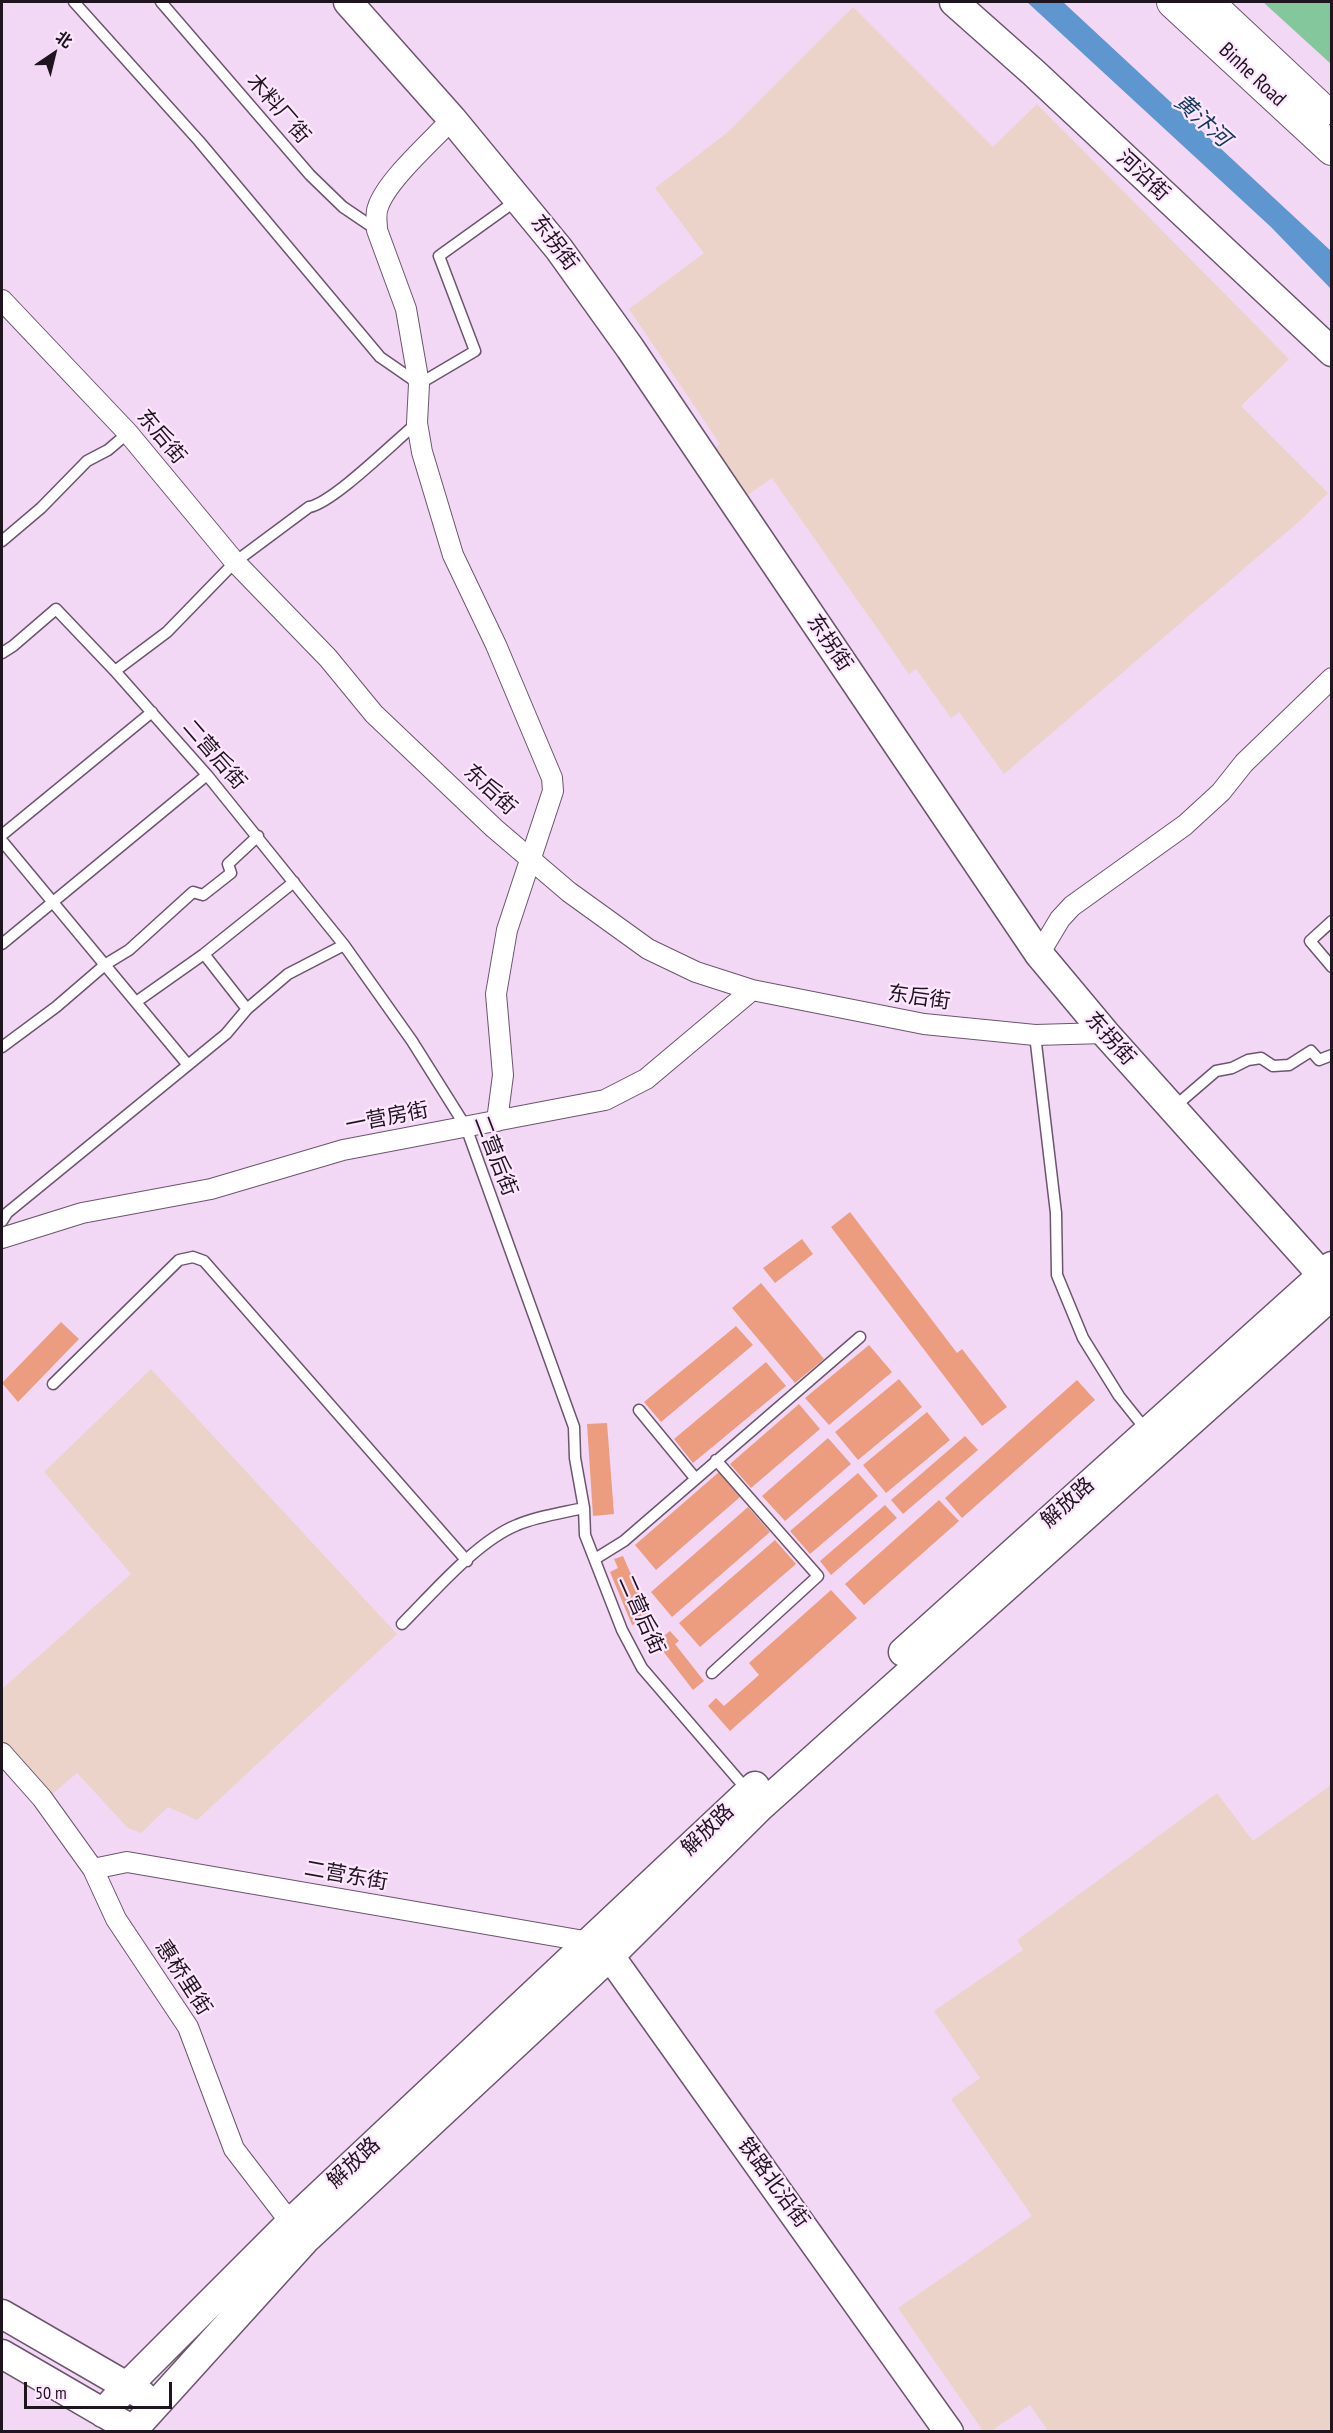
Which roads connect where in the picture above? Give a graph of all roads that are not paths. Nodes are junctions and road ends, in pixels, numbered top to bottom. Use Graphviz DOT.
graph roads {
  1 [pos="74,2"];
  2 [pos="160,2"];
  3 [pos="348,2"];
  4 [pos="954,2"];
  5 [pos="1173,2"];
  6 [pos="1207,2"];
  7 [pos="452,119"];
  8 [pos="1332,119"];
  9 [pos="1332,149"];
  10 [pos="520,198"];
  11 [pos="377,230"];
  12 [pos="2,300"];
  13 [pos="1332,352"];
  14 [pos="419,384"];
  15 [pos="417,423"];
  16 [pos="128,433"];
  17 [pos="2,541"];
  18 [pos="235,562"];
  19 [pos="2,652"];
  20 [pos="115,671"];
  21 [pos="1332,678"];
  22 [pos="152,712"];
  23 [pos="207,775"];
  24 [pos="2,835"];
  25 [pos="258,836"];
  26 [pos="2,841"];
  27 [pos="530,858"];
  28 [pos="294,882"];
  29 [pos="53,901"];
  30 [pos="1332,921"];
  31 [pos="2,944"];
  32 [pos="344,945"];
  33 [pos="204,954"];
  34 [pos="1039,954"];
  35 [pos="106,964"];
  36 [pos="1332,967"];
  37 [pos="752,990"];
  38 [pos="136,1002"];
  39 [pos="247,1009"];
  40 [pos="1105,1033"];
  41 [pos="1035,1035"];
  42 [pos="2,1047"];
  43 [pos="1332,1055"];
  44 [pos="188,1065"];
  45 [pos="1173,1109"];
  46 [pos="496,1121"];
  47 [pos="466,1127"];
  48 [pos="2,1221"];
  49 [pos="2,1238"];
  50 [pos="1329,1280"];
  51 [pos="860,1337"];
  52 [pos="53,1384"];
  53 [pos="639,1410"];
  54 [pos="1148,1432"];
  55 [pos="716,1460"];
  56 [pos="695,1479"];
  57 [pos="584,1508"];
  58 [pos="594,1559"];
  59 [pos="467,1561"];
  60 [pos="402,1624"];
  61 [pos="712,1673"];
  62 [pos="2,1753"];
  63 [pos="748,1791"];
  64 [pos="93,1869"];
  65 [pos="600,1949"];
  66 [pos="297,2232"];
  67 [pos="2,2314"];
  68 [pos="2,2354"];
  69 [pos="127,2386"];
  70 [pos="157,2403"];
  71 [pos="103,2413"];
  72 [pos="949,2432"];
  1 -- 14 [label="lane"];
  2 -- 11 [label="lane, 木料厂街"];
  3 -- 7 [label="main road, 东拐街"];
  4 -- 13 [label="main road, 河沿街"];
  5 -- 9 [label="main road, Binhe Road"];
  6 -- 8 [label="main road, Binhe Road"];
  7 -- 10 [label="main road, 东拐街"];
  7 -- 11 [label="street"];
  10 -- 14 [label="lane"];
  10 -- 34 [label="main road, 东拐街"];
  11 -- 14 [label="street"];
  12 -- 16 [label="street, 东后街"];
  14 -- 15 [label="street"];
  15 -- 18 [label="lane"];
  15 -- 27 [label="street"];
  16 -- 17 [label="lane"];
  16 -- 18 [label="street, 东后街"];
  18 -- 20 [label="lane"];
  18 -- 27 [label="street, 东后街"];
  19 -- 20 [label="lane, 二营后街"];
  20 -- 22 [label="lane, 二营后街"];
  21 -- 34 [label="street"];
  22 -- 23 [label="lane, 二营后街"];
  22 -- 24 [label="lane"];
  23 -- 25 [label="lane, 二营后街"];
  23 -- 29 [label="lane"];
  25 -- 28 [label="lane, 二营后街"];
  25 -- 35 [label="lane"];
  26 -- 29 [label="lane"];
  27 -- 37 [label="street, 东后街"];
  27 -- 46 [label="street"];
  28 -- 32 [label="lane, 二营后街"];
  28 -- 33 [label="lane"];
  29 -- 31 [label="lane"];
  29 -- 35 [label="lane"];
  30 -- 36 [label="lane"];
  32 -- 39 [label="lane"];
  32 -- 47 [label="lane, 二营后街"];
  33 -- 38 [label="lane"];
  33 -- 39 [label="lane"];
  34 -- 40 [label="main road, 东拐街"];
  35 -- 38 [label="lane"];
  35 -- 42 [label="lane"];
  37 -- 41 [label="street, 东后街"];
  37 -- 46 [label="street, 一营房街"];
  38 -- 44 [label="lane"];
  39 -- 44 [label="lane"];
  40 -- 41 [label="street, 东后街"];
  40 -- 45 [label="main road, 东拐街"];
  41 -- 54 [label="lane"];
  43 -- 45 [label="lane"];
  44 -- 48 [label="lane"];
  45 -- 50 [label="main road, 东拐街"];
  46 -- 47 [label="street, 一营房街"];
  47 -- 49 [label="street, 一营房街"];
  47 -- 57 [label="lane, 二营后街"];
  50 -- 54 [label="main road, 解放路"];
  50 -- 65 [label="main road, 解放路"];
  51 -- 55 [label="lane"];
  52 -- 59 [label="lane"];
  53 -- 56 [label="lane"];
  54 -- 63 [label="main road, 解放路"];
  55 -- 56 [label="lane"];
  55 -- 61 [label="lane"];
  56 -- 58 [label="lane"];
  57 -- 58 [label="lane, 二营后街"];
  57 -- 59 [label="lane"];
  58 -- 63 [label="lane, 二营后街"];
  59 -- 60 [label="lane"];
  62 -- 64 [label="street, 惠桥里街"];
  63 -- 65 [label="main road, 解放路"];
  64 -- 65 [label="street, 二营东街"];
  64 -- 66 [label="street, 惠桥里街"];
  65 -- 66 [label="main road, 解放路"];
  65 -- 72 [label="main road, 铁路北沿街"];
  66 -- 69 [label="main road, 解放路"];
  66 -- 70 [label="main road, 解放路"];
  67 -- 69 [label="main road"];
  68 -- 71 [label="main road"];
  69 -- 70 [label="main road"];
  69 -- 71 [label="main road, 解放路"];
  70 -- 71 [label="main road, 解放路"];
}
